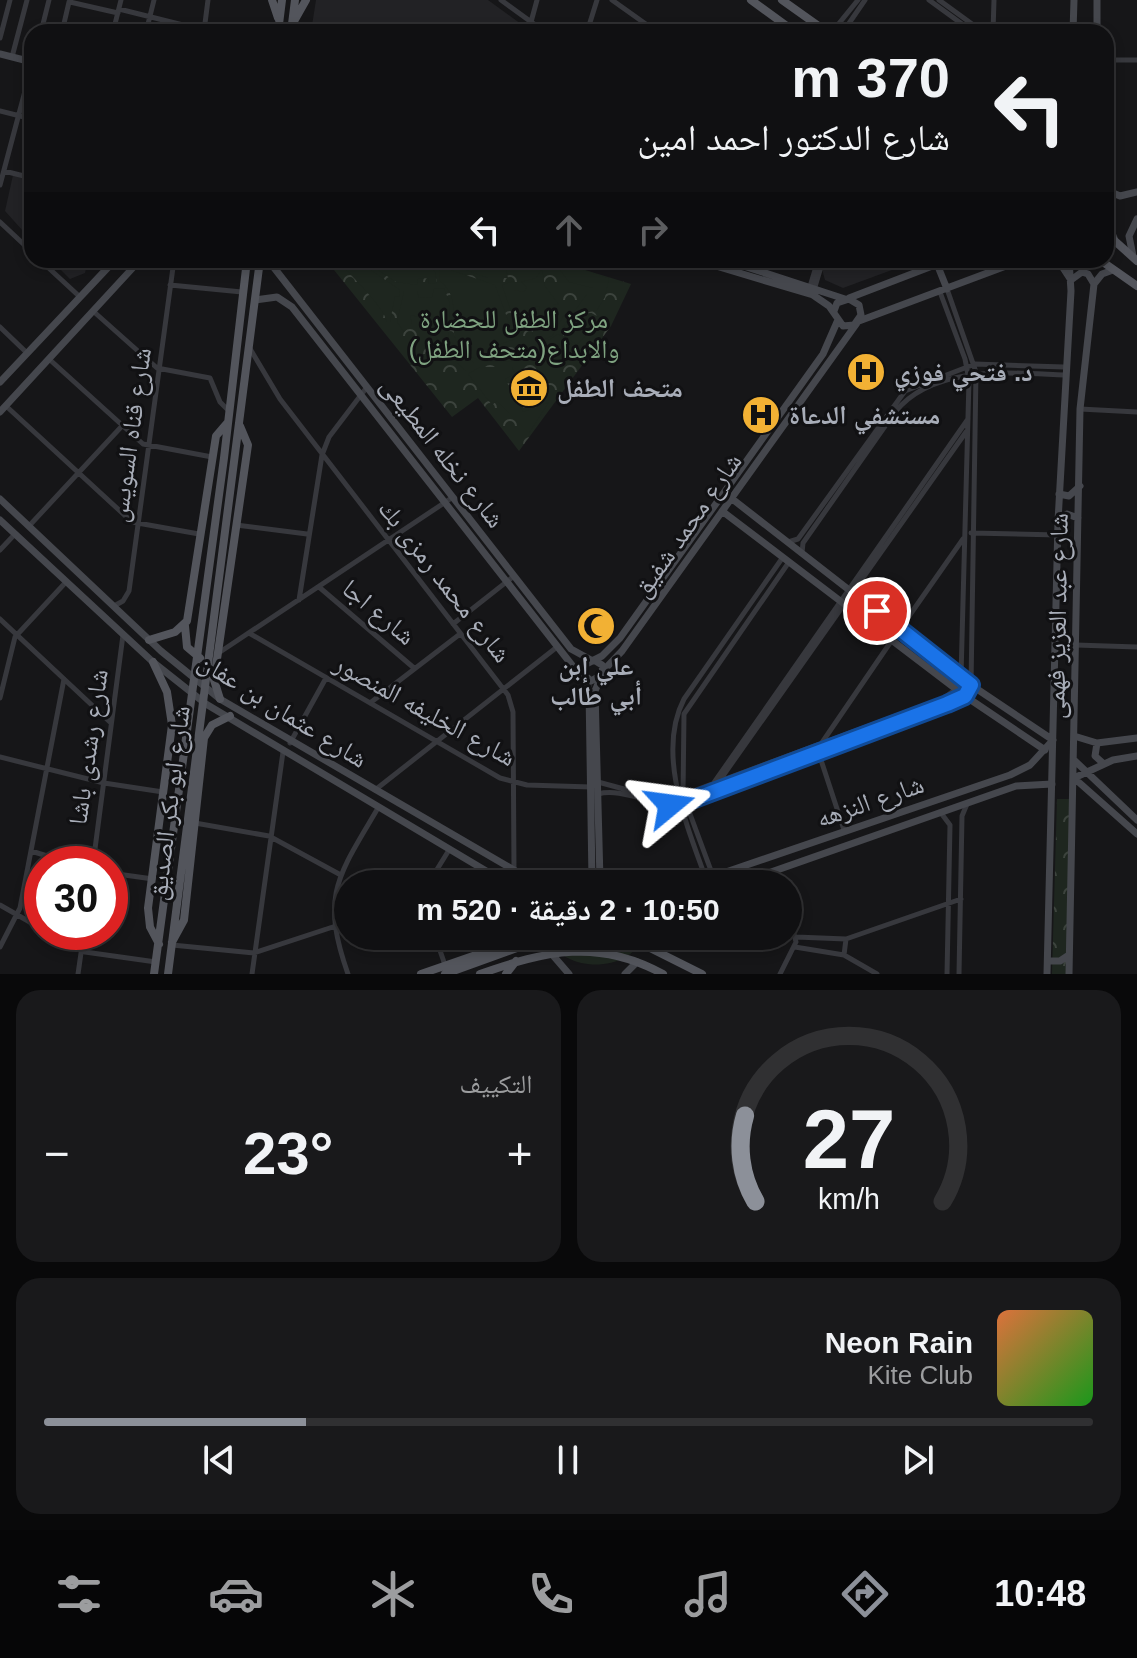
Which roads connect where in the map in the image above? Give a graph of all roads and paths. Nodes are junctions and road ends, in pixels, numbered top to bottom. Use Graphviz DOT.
graph roads {
  1 [pos="10,0"];
  2 [pos="27,0"];
  3 [pos="49,0"];
  4 [pos="121,0"];
  5 [pos="154,0"];
  6 [pos="208,0"];
  7 [pos="272,0"];
  8 [pos="282,0"];
  9 [pos="295,0"];
  10 [pos="306,0"];
  11 [pos="501,0"];
  12 [pos="537,0"];
  13 [pos="597,0"];
  14 [pos="612,0"];
  15 [pos="751,0"];
  16 [pos="782,0"];
  17 [pos="858,0"];
  18 [pos="865,0"];
  19 [pos="929,0"];
  20 [pos="939,0"];
  21 [pos="994,0"];
  22 [pos="1074,0"];
  23 [pos="1097,0"];
  24 [pos="70,1"];
  25 [pos="118,11"];
  26 [pos="150,17"];
  27 [pos="279,21"];
  28 [pos="531,22"];
  29 [pos="43,24"];
  30 [pos="64,24"];
  31 [pos="115,24"];
  32 [pos="148,24"];
  33 [pos="175,24"];
  34 [pos="205,24"];
  35 [pos="279,24"];
  36 [pos="292,24"];
  37 [pos="294,24"];
  38 [pos="534,24"];
  39 [pos="590,24"];
  40 [pos="646,24"];
  41 [pos="784,24"];
  42 [pos="818,24"];
  43 [pos="837,24"];
  44 [pos="848,24"];
  45 [pos="962,24"];
  46 [pos="972,24"];
  47 [pos="993,24"];
  48 [pos="1073,24"];
  49 [pos="1097,24"];
  50 [pos="0,38"];
  51 [pos="0,54"];
  52 [pos="12,57"];
  53 [pos="1114,60"];
  54 [pos="1137,60"];
  55 [pos="24,61"];
  56 [pos="24,93"];
  57 [pos="0,111"];
  58 [pos="18,115"];
  59 [pos="24,117"];
  60 [pos="4,171"];
  61 [pos="24,176"];
  62 [pos="0,185"];
  63 [pos="1137,192"];
  64 [pos="1114,193"];
  65 [pos="1137,219"];
  66 [pos="0,222"];
  67 [pos="1114,239"];
  68 [pos="24,244"];
  69 [pos="1137,261"];
  70 [pos="49,268"];
  71 [pos="104,268"];
  72 [pos="133,268"];
  73 [pos="173,268"];
  74 [pos="246,268"];
  75 [pos="259,268"];
  76 [pos="274,268"];
  77 [pos="726,268"];
  78 [pos="752,268"];
  79 [pos="818,268"];
  80 [pos="927,268"];
  81 [pos="938,268"];
  82 [pos="995,268"];
  83 [pos="1063,268"];
  84 [pos="1070,268"];
  85 [pos="1110,268"];
  86 [pos="755,269"];
  87 [pos="1113,270"];
  88 [pos="1071,280"];
  89 [pos="1094,284"];
  90 [pos="170,285"];
  91 [pos="1137,286"];
  92 [pos="944,290"];
  93 [pos="811,291"];
  94 [pos="242,292"];
  95 [pos="80,297"];
  96 [pos="847,299"];
  97 [pos="255,300"];
  98 [pos="93,311"];
  99 [pos="834,311"];
  100 [pos="837,322"];
  101 [pos="858,322"];
  102 [pos="0,327"];
  103 [pos="249,347"];
  104 [pos="27,353"];
  105 [pos="49,359"];
  106 [pos="971,365"];
  107 [pos="159,369"];
  108 [pos="1064,371"];
  109 [pos="972,373"];
  110 [pos="0,382"];
  111 [pos="367,387"];
  112 [pos="360,393"];
  113 [pos="3,409"];
  114 [pos="1080,409"];
  115 [pos="229,411"];
  116 [pos="1137,412"];
  117 [pos="968,418"];
  118 [pos="228,422"];
  119 [pos="122,426"];
  120 [pos="240,426"];
  121 [pos="971,430"];
  122 [pos="149,447"];
  123 [pos="952,452"];
  124 [pos="322,455"];
  125 [pos="967,455"];
  126 [pos="213,458"];
  127 [pos="78,473"];
  128 [pos="1080,486"];
  129 [pos="1059,494"];
  130 [pos="453,497"];
  131 [pos="731,498"];
  132 [pos="0,499"];
  133 [pos="445,503"];
  134 [pos="722,511"];
  135 [pos="1078,518"];
  136 [pos="0,520"];
  137 [pos="1058,521"];
  138 [pos="138,525"];
  139 [pos="235,525"];
  140 [pos="29,526"];
  141 [pos="972,533"];
  142 [pos="15,534"];
  143 [pos="199,534"];
  144 [pos="307,534"];
  145 [pos="1058,535"];
  146 [pos="965,537"];
  147 [pos="387,542"];
  148 [pos="788,542"];
  149 [pos="0,550"];
  150 [pos="803,554"];
  151 [pos="786,560"];
  152 [pos="514,576"];
  153 [pos="66,582"];
  154 [pos="506,582"];
  155 [pos="319,587"];
  156 [pos="851,591"];
  157 [pos="299,600"];
  158 [pos="843,603"];
  159 [pos="113,606"];
  160 [pos="0,619"];
  161 [pos="453,624"];
  162 [pos="185,625"];
  163 [pos="900,629"];
  164 [pos="249,633"];
  165 [pos="460,634"];
  166 [pos="17,635"];
  167 [pos="123,635"];
  168 [pos="149,640"];
  169 [pos="892,640"];
  170 [pos="1076,645"];
  171 [pos="557,647"];
  172 [pos="1137,647"];
  173 [pos="217,654"];
  174 [pos="604,654"];
  175 [pos="593,660"];
  176 [pos="153,662"];
  177 [pos="613,663"];
  178 [pos="414,668"];
  179 [pos="602,675"];
  180 [pos="584,676"];
  181 [pos="961,676"];
  182 [pos="326,678"];
  183 [pos="64,679"];
  184 [pos="971,685"];
  185 [pos="504,689"];
  186 [pos="956,689"];
  187 [pos="592,690"];
  188 [pos="965,696"];
  189 [pos="0,698"];
  190 [pos="220,699"];
  191 [pos="370,703"];
  192 [pos="230,716"];
  193 [pos="112,723"];
  194 [pos="172,725"];
  195 [pos="1074,736"];
  196 [pos="204,738"];
  197 [pos="1137,738"];
  198 [pos="1053,740"];
  199 [pos="436,741"];
  200 [pos="290,743"];
  201 [pos="1097,743"];
  202 [pos="821,744"];
  203 [pos="1045,750"];
  204 [pos="283,752"];
  205 [pos="820,752"];
  206 [pos="1137,756"];
  207 [pos="0,757"];
  208 [pos="1074,760"];
  209 [pos="1104,764"];
  210 [pos="1030,765"];
  211 [pos="47,769"];
  212 [pos="1088,772"];
  213 [pos="1074,778"];
  214 [pos="716,782"];
  215 [pos="1037,782"];
  216 [pos="104,783"];
  217 [pos="514,783"];
  218 [pos="1052,784"];
  219 [pos="594,785"];
  220 [pos="374,791"];
  221 [pos="164,792"];
  222 [pos="598,794"];
  223 [pos="681,800"];
  224 [pos="968,803"];
  225 [pos="378,808"];
  226 [pos="941,812"];
  227 [pos="1137,820"];
  228 [pos="195,823"];
  229 [pos="844,830"];
  230 [pos="1137,834"];
  231 [pos="269,836"];
  232 [pos="32,846"];
  233 [pos="95,846"];
  234 [pos="449,850"];
  235 [pos="341,870"];
  236 [pos="437,870"];
  237 [pos="484,870"];
  238 [pos="512,870"];
  239 [pos="516,870"];
  240 [pos="596,870"];
  241 [pos="596,870"];
  242 [pos="706,870"];
  243 [pos="732,870"];
  244 [pos="777,870"];
  245 [pos="334,871"];
  246 [pos="128,876"];
  247 [pos="153,879"];
  248 [pos="24,885"];
  249 [pos="961,899"];
  250 [pos="948,903"];
  251 [pos="0,905"];
  252 [pos="18,915"];
  253 [pos="334,918"];
  254 [pos="24,919"];
  255 [pos="333,927"];
  256 [pos="802,937"];
  257 [pos="846,939"];
  258 [pos="159,944"];
  259 [pos="171,944"];
  260 [pos="0,947"];
  261 [pos="802,948"];
  262 [pos="439,950"];
  263 [pos="491,950"];
  264 [pos="662,950"];
  265 [pos="793,950"];
  266 [pos="82,951"];
  267 [pos="550,952"];
  268 [pos="254,953"];
  269 [pos="844,955"];
  270 [pos="1069,955"];
  271 [pos="516,961"];
  272 [pos="1048,961"];
  273 [pos="156,962"];
  274 [pos="637,962"];
  275 [pos="445,970"];
  276 [pos="78,974"];
  277 [pos="154,974"];
  278 [pos="168,974"];
  279 [pos="252,974"];
  280 [pos="348,974"];
  281 [pos="421,974"];
  282 [pos="480,974"];
  283 [pos="506,974"];
  284 [pos="569,974"];
  285 [pos="625,974"];
  286 [pos="663,974"];
  287 [pos="702,974"];
  288 [pos="780,974"];
  289 [pos="877,974"];
  290 [pos="947,974"];
  291 [pos="959,974"];
  292 [pos="1047,974"];
  293 [pos="1069,974"];
  1 -- 50 [label="street"];
  2 -- 52 [label="street"];
  3 -- 29 [label="street"];
  4 -- 25 [label="street"];
  5 -- 26 [label="street"];
  6 -- 34 [label="street"];
  7 -- 27 [label="main road"];
  8 -- 27 [label="main road"];
  9 -- 36 [label="main road"];
  10 -- 37 [label="main road"];
  11 -- 28 [label="street"];
  12 -- 28 [label="street"];
  13 -- 39 [label="street"];
  14 -- 40 [label="street"];
  15 -- 41 [label="main road"];
  16 -- 42 [label="main road"];
  17 -- 43 [label="street"];
  18 -- 44 [label="street"];
  19 -- 45 [label="street"];
  20 -- 46 [label="street"];
  21 -- 47 [label="street"];
  22 -- 48 [label="street"];
  23 -- 49 [label="street"];
  24 -- 25 [label="street"];
  24 -- 30 [label="street"];
  25 -- 26 [label="street"];
  25 -- 31 [label="street"];
  26 -- 32 [label="street"];
  26 -- 33 [label="street"];
  27 -- 35 [label="main road"];
  28 -- 38 [label="street"];
  51 -- 52 [label="street"];
  52 -- 55 [label="street"];
  53 -- 54 [label="street"];
  56 -- 58 [label="street"];
  57 -- 58 [label="street"];
  58 -- 59 [label="street"];
  58 -- 60 [label="street"];
  60 -- 61 [label="street"];
  60 -- 62 [label="street"];
  63 -- 64 [label="street"];
  65 -- 69 [label="street"];
  66 -- 68 [label="street"];
  67 -- 69 [label="main road"];
  70 -- 95 [label="street"];
  71 -- 95 [label="street"];
  72 -- 98 [label="street"];
  73 -- 90 [label="street, شارع قناه السويس"];
  74 -- 94 [label="main road, شارع ابو بكر الصديق"];
  75 -- 97 [label="main road, شارع ابو بكر الصديق"];
  76 -- 111 [label="street, شارع نخله المطيعى"];
  77 -- 93 [label="street"];
  78 -- 86 [label="street"];
  79 -- 93 [label="street"];
  80 -- 96 [label="street"];
  81 -- 92 [label="street"];
  82 -- 92 [label="street"];
  83 -- 88 [label="street"];
  84 -- 88 [label="street, شارع عبد العزيز فهمى"];
  85 -- 87 [label="main road"];
  86 -- 93 [label="street"];
  87 -- 89 [label="street"];
  87 -- 91 [label="main road"];
  88 -- 89 [label="street"];
  88 -- 108 [label="street, شارع عبد العزيز فهمى"];
  89 -- 114 [label="street, شارع عبد العزيز فهمى"];
  90 -- 94 [label="street"];
  90 -- 107 [label="street, شارع قناه السويس"];
  92 -- 101 [label="street"];
  92 -- 106 [label="street"];
  93 -- 96 [label="street"];
  93 -- 99 [label="street"];
  94 -- 115 [label="main road, شارع ابو بكر الصديق"];
  95 -- 104 [label="street"];
  96 -- 99 [label="street"];
  96 -- 101 [label="street"];
  97 -- 103 [label="main road, شارع ابو بكر الصديق"];
  97 -- 112 [label="street, شارع نخله المطيعى"];
  98 -- 105 [label="street"];
  98 -- 107 [label="street"];
  99 -- 100 [label="street"];
  100 -- 101 [label="street"];
  100 -- 174 [label="street, شارع محمد شفيق"];
  101 -- 131 [label="street, شارع محمد شفيق"];
  102 -- 104 [label="street"];
  103 -- 120 [label="main road, شارع ابو بكر الصديق"];
  103 -- 124 [label="street, شارع محمد رمزى بك"];
  104 -- 110 [label="street"];
  105 -- 113 [label="street"];
  105 -- 119 [label="street"];
  106 -- 108 [label="street"];
  106 -- 109 [label="street"];
  106 -- 148 [label="street"];
  107 -- 115 [label="street"];
  107 -- 122 [label="street, شارع قناه السويس"];
  108 -- 109 [label="street"];
  108 -- 129 [label="street, شارع عبد العزيز فهمى"];
  109 -- 117 [label="street"];
  109 -- 121 [label="street"];
  109 -- 150 [label="street"];
  111 -- 112 [label="street"];
  111 -- 130 [label="street, شارع نخله المطيعى"];
  112 -- 124 [label="street"];
  112 -- 133 [label="street, شارع نخله المطيعى"];
  113 -- 127 [label="street"];
  114 -- 116 [label="street"];
  114 -- 128 [label="street, شارع عبد العزيز فهمى"];
  115 -- 118 [label="main road, شارع ابو بكر الصديق"];
  117 -- 121 [label="street"];
  117 -- 156 [label="street"];
  118 -- 126 [label="main road, شارع ابو بكر الصديق"];
  118 -- 258 [label="main road, شارع ابو بكر الصديق"];
  119 -- 122 [label="street"];
  119 -- 127 [label="street"];
  120 -- 139 [label="main road, شارع ابو بكر الصديق"];
  120 -- 259 [label="main road, شارع ابو بكر الصديق"];
  121 -- 123 [label="street"];
  121 -- 125 [label="street"];
  121 -- 141 [label="street"];
  122 -- 126 [label="street"];
  122 -- 138 [label="street, شارع قناه السويس"];
  123 -- 125 [label="street"];
  123 -- 156 [label="street"];
  124 -- 144 [label="street"];
  124 -- 147 [label="street, شارع محمد رمزى بك"];
  125 -- 146 [label="street"];
  126 -- 143 [label="main road, شارع ابو بكر الصديق"];
  127 -- 138 [label="street"];
  127 -- 140 [label="street"];
  128 -- 129 [label="street"];
  128 -- 135 [label="street, شارع عبد العزيز فهمى"];
  129 -- 137 [label="street, شارع عبد العزيز فهمى"];
  130 -- 133 [label="street"];
  130 -- 152 [label="street, شارع نخله المطيعى"];
  131 -- 134 [label="street, شارع محمد شفيق"];
  131 -- 148 [label="street"];
  132 -- 140 [label="street, شارع عثمان بن عفان"];
  133 -- 147 [label="street"];
  133 -- 154 [label="street, شارع نخله المطيعى"];
  134 -- 151 [label="street"];
  134 -- 177 [label="street, شارع محمد شفيق"];
  135 -- 137 [label="street"];
  135 -- 170 [label="street, شارع عبد العزيز فهمى"];
  136 -- 142 [label="street, شارع عثمان بن عفان"];
  137 -- 145 [label="street, شارع عبد العزيز فهمى"];
  138 -- 143 [label="street"];
  138 -- 159 [label="street, شارع قناه السويس"];
  139 -- 144 [label="street"];
  139 -- 173 [label="main road, شارع ابو بكر الصديق"];
  140 -- 159 [label="street, شارع عثمان بن عفان"];
  141 -- 145 [label="street"];
  141 -- 146 [label="street"];
  141 -- 184 [label="street"];
  142 -- 149 [label="street"];
  142 -- 153 [label="street, شارع عثمان بن عفان"];
  143 -- 162 [label="main road, شارع ابو بكر الصديق"];
  144 -- 157 [label="street"];
  145 -- 198 [label="street, شارع عبد العزيز فهمى"];
  146 -- 163 [label="street"];
  146 -- 181 [label="street"];
  147 -- 155 [label="street"];
  147 -- 161 [label="street, شارع محمد رمزى بك"];
  148 -- 150 [label="street"];
  150 -- 156 [label="street"];
  151 -- 158 [label="street"];
  151 -- 223 [label="street"];
  152 -- 154 [label="street"];
  152 -- 175 [label="street, شارع نخله المطيعى"];
  153 -- 166 [label="street"];
  153 -- 167 [label="street, شارع عثمان بن عفان"];
  154 -- 161 [label="street"];
  154 -- 171 [label="street, شارع نخله المطيعى"];
  155 -- 157 [label="street"];
  155 -- 178 [label="street, شارع اجا"];
  156 -- 158 [label="street"];
  156 -- 163 [label="street"];
  157 -- 164 [label="street"];
  158 -- 169 [label="street"];
  158 -- 214 [label="street"];
  159 -- 168 [label="street, شارع عثمان بن عفان"];
  160 -- 166 [label="street"];
  161 -- 165 [label="street, شارع محمد رمزى بك"];
  162 -- 168 [label="main road"];
  162 -- 173 [label="main road"];
  163 -- 181 [label="street"];
  164 -- 173 [label="street"];
  164 -- 182 [label="street, شارع الخليفه المنصور"];
  165 -- 178 [label="street"];
  165 -- 185 [label="street, شارع محمد رمزى بك"];
  166 -- 183 [label="street"];
  166 -- 189 [label="street"];
  167 -- 176 [label="street, شارع عثمان بن عفان"];
  167 -- 193 [label="street, شارع رشدى باشا"];
  168 -- 190 [label="street, شارع عثمان بن عفان"];
  169 -- 186 [label="street"];
  169 -- 202 [label="street"];
  170 -- 172 [label="street"];
  170 -- 195 [label="street, شارع عبد العزيز فهمى"];
  171 -- 180 [label="street, شارع نخله المطيعى"];
  171 -- 185 [label="street"];
  173 -- 190 [label="main road, شارع ابو بكر الصديق"];
  174 -- 175 [label="street, شارع محمد شفيق"];
  174 -- 177 [label="street"];
  175 -- 179 [label="street, شارع نخله المطيعى"];
  175 -- 180 [label="street"];
  176 -- 192 [label="street, شارع عثمان بن عفان"];
  176 -- 194 [label="main road, شارع ابو بكر الصديق"];
  177 -- 179 [label="street, شارع محمد شفيق"];
  178 -- 191 [label="street"];
  179 -- 180 [label="street"];
  179 -- 187 [label="street, شارع نخله المطيعى"];
  180 -- 187 [label="street, شارع نخله المطيعى"];
  181 -- 184 [label="street"];
  181 -- 186 [label="street"];
  182 -- 191 [label="street, شارع الخليفه المنصور"];
  182 -- 200 [label="street"];
  183 -- 193 [label="street"];
  183 -- 211 [label="street"];
  184 -- 188 [label="street"];
  184 -- 198 [label="street"];
  185 -- 199 [label="street"];
  185 -- 217 [label="street, شارع محمد رمزى بك"];
  186 -- 188 [label="street"];
  186 -- 202 [label="street"];
  187 -- 219 [label="street, شارع نخله المطيعى"];
  188 -- 203 [label="street"];
  188 -- 205 [label="street"];
  190 -- 200 [label="street, شارع عثمان بن عفان"];
  191 -- 199 [label="street, شارع الخليفه المنصور"];
  192 -- 196 [label="main road, شارع ابو بكر الصديق"];
  192 -- 204 [label="street, شارع عثمان بن عفان"];
  193 -- 216 [label="street, شارع رشدى باشا"];
  194 -- 196 [label="main road"];
  194 -- 221 [label="main road, شارع ابو بكر الصديق"];
  195 -- 201 [label="street"];
  195 -- 208 [label="street, شارع عبد العزيز فهمى"];
  196 -- 228 [label="main road, شارع ابو بكر الصديق"];
  197 -- 201 [label="street"];
  198 -- 203 [label="street, شارع النزهه"];
  198 -- 218 [label="street, شارع عبد العزيز فهمى"];
  199 -- 217 [label="street, شارع الخليفه المنصور"];
  199 -- 220 [label="street"];
  200 -- 220 [label="street, شارع عثمان بن عفان"];
  201 -- 209 [label="street"];
  202 -- 205 [label="street"];
  202 -- 214 [label="street"];
  203 -- 210 [label="street, شارع النزهه"];
  204 -- 225 [label="street, شارع عثمان بن عفان"];
  204 -- 231 [label="street"];
  205 -- 223 [label="street"];
  205 -- 229 [label="street"];
  206 -- 209 [label="street"];
  207 -- 211 [label="street"];
  208 -- 212 [label="street"];
  208 -- 213 [label="street, شارع عبد العزيز فهمى"];
  209 -- 212 [label="street"];
  210 -- 215 [label="street"];
  210 -- 229 [label="street, شارع النزهه"];
  211 -- 216 [label="street"];
  211 -- 232 [label="street"];
  212 -- 213 [label="street"];
  212 -- 227 [label="street"];
  213 -- 230 [label="street"];
  213 -- 270 [label="street, شارع عبد العزيز فهمى"];
  214 -- 223 [label="street"];
  215 -- 218 [label="street, شارع النزهه"];
  215 -- 224 [label="street, شارع النزهه"];
  216 -- 221 [label="street"];
  216 -- 233 [label="street, شارع رشدى باشا"];
  217 -- 219 [label="street, شارع الخليفه المنصور"];
  217 -- 239 [label="street, شارع محمد رمزى بك"];
  218 -- 272 [label="street, شارع عبد العزيز فهمى"];
  219 -- 222 [label="street, شارع نخله المطيعى"];
  219 -- 223 [label="street, شارع الخليفه المنصور"];
  219 -- 240 [label="street, شارع نخله المطيعى"];
  220 -- 238 [label="street, شارع عثمان بن عفان"];
  221 -- 247 [label="main road, شارع ابو بكر الصديق"];
  222 -- 223 [label="street"];
  222 -- 241 [label="street, شارع نخله المطيعى"];
  223 -- 242 [label="street"];
  224 -- 226 [label="street, شارع النزهه"];
  224 -- 249 [label="street"];
  225 -- 234 [label="street, شارع عثمان بن عفان"];
  225 -- 235 [label="street"];
  226 -- 244 [label="street, شارع النزهه"];
  226 -- 250 [label="street"];
  228 -- 231 [label="street"];
  228 -- 259 [label="main road, شارع ابو بكر الصديق"];
  229 -- 243 [label="street, شارع النزهه"];
  231 -- 245 [label="street"];
  231 -- 268 [label="street"];
  234 -- 236 [label="street"];
  234 -- 237 [label="street, شارع عثمان بن عفان"];
  246 -- 247 [label="street"];
  247 -- 258 [label="main road, شارع ابو بكر الصديق"];
  248 -- 252 [label="street"];
  249 -- 250 [label="street"];
  249 -- 291 [label="street"];
  250 -- 257 [label="street"];
  250 -- 290 [label="street"];
  251 -- 252 [label="street"];
  252 -- 254 [label="street"];
  252 -- 260 [label="street"];
  253 -- 255 [label="street"];
  255 -- 268 [label="street"];
  255 -- 280 [label="street"];
  256 -- 257 [label="street"];
  257 -- 269 [label="street"];
  258 -- 273 [label="main road, شارع ابو بكر الصديق"];
  259 -- 268 [label="street"];
  259 -- 278 [label="main road"];
  261 -- 269 [label="street"];
  262 -- 275 [label="street"];
  263 -- 275 [label="main road"];
  264 -- 287 [label="main road"];
  265 -- 288 [label="street"];
  266 -- 273 [label="street"];
  266 -- 276 [label="street"];
  267 -- 271 [label="main road"];
  267 -- 274 [label="main road"];
  267 -- 284 [label="street"];
  268 -- 279 [label="street"];
  269 -- 289 [label="street"];
  270 -- 272 [label="street"];
  270 -- 293 [label="street, شارع عبد العزيز فهمى"];
  271 -- 282 [label="main road"];
  271 -- 283 [label="main road"];
  272 -- 292 [label="street, شارع عبد العزيز فهمى"];
  273 -- 277 [label="main road, شارع ابو بكر الصديق"];
  274 -- 285 [label="street"];
  274 -- 286 [label="main road"];
  275 -- 281 [label="main road"];
}
